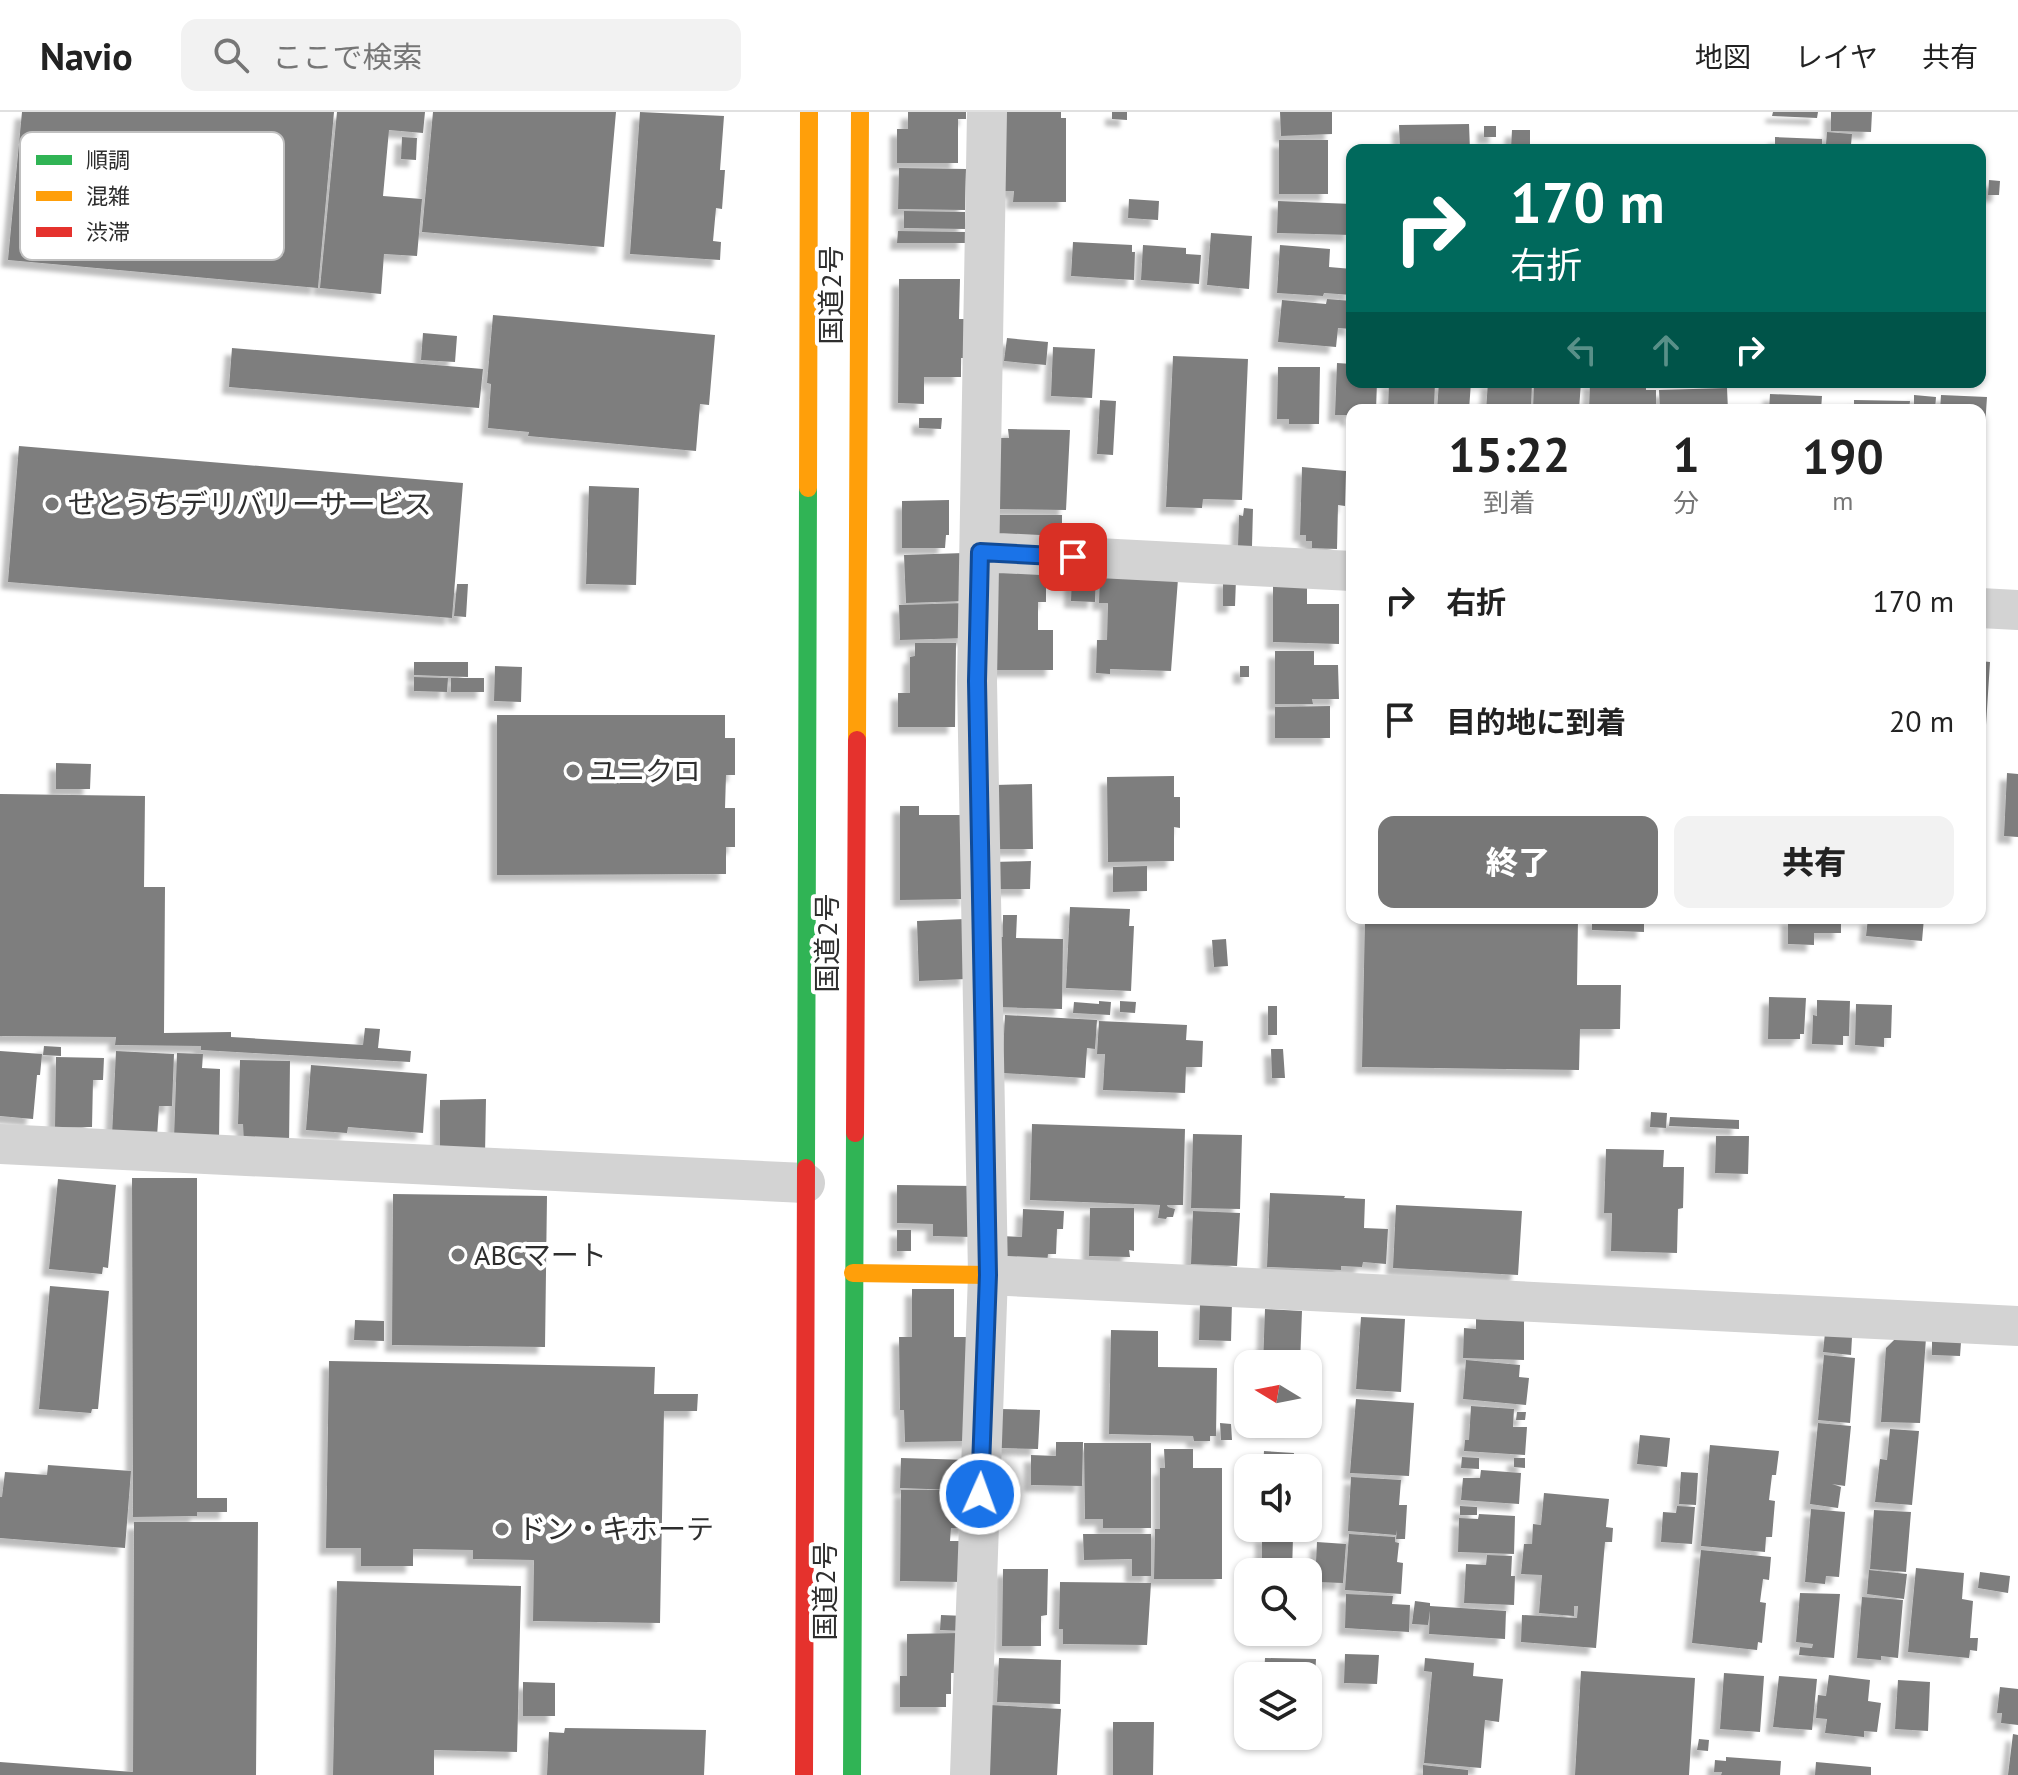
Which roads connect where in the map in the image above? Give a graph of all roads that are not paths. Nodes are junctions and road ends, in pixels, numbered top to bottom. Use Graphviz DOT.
graph roads {
  1 [pos="809,112"];
  2 [pos="860,112"];
  3 [pos="987,112"];
  4 [pos="980,552"];
  5 [pos="1346,571"];
  6 [pos="1986,608"];
  7 [pos="2018,610"];
  8 [pos="1,1152"];
  9 [pos="805,1183"];
  10 [pos="853,1273"];
  11 [pos="988,1275"];
  12 [pos="2018,1326"];
  13 [pos="804,1775"];
  14 [pos="852,1775"];
  15 [pos="970,1775"];
  1 -- 9 [label="main road, 国道2号"];
  2 -- 10 [label="main road, 国道2号"];
  3 -- 4 [label="street"];
  4 -- 5 [label="street"];
  4 -- 11 [label="street"];
  6 -- 7 [label="street"];
  8 -- 9 [label="street"];
  9 -- 13 [label="main road, 国道2号"];
  10 -- 11 [label="main road"];
  10 -- 14 [label="main road, 国道2号"];
  11 -- 12 [label="street"];
  11 -- 15 [label="street"];
}
